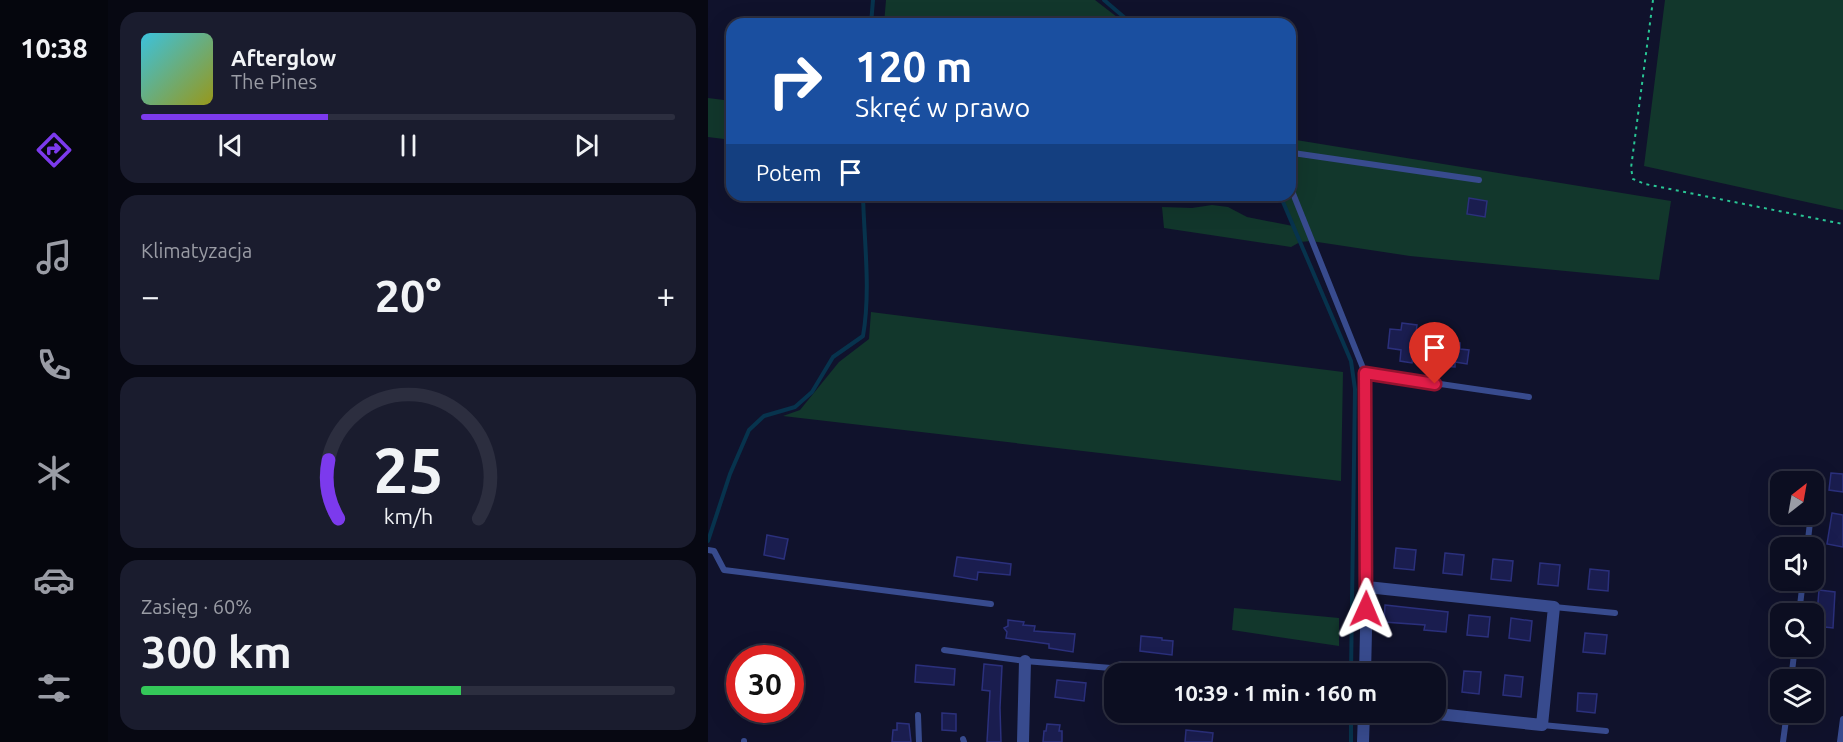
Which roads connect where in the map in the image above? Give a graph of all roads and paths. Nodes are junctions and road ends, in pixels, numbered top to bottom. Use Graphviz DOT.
graph roads {
  1 [pos="1653,0"];
  2 [pos="1296,153"];
  3 [pos="1479,180"];
  4 [pos="1296,201"];
  5 [pos="1843,224"];
  6 [pos="1365,373"];
  7 [pos="1529,397"];
  8 [pos="708,550"];
  9 [pos="1367,587"];
  10 [pos="991,604"];
  11 [pos="1554,607"];
  12 [pos="1615,613"];
  13 [pos="944,650"];
  14 [pos="1025,661"];
  15 [pos="1365,663"];
  16 [pos="1104,667"];
  17 [pos="918,715"];
  18 [pos="1446,715"];
  19 [pos="1843,720"];
  20 [pos="1364,723"];
  21 [pos="1785,723"];
  22 [pos="1542,725"];
  23 [pos="1605,731"];
  24 [pos="919,742"];
  25 [pos="1023,742"];
  26 [pos="1363,742"];
  27 [pos="1783,742"];
  28 [pos="1840,742"];
  1 -- 5 [label="path"];
  2 -- 3 [label="lane"];
  4 -- 6 [label="lane"];
  6 -- 7 [label="lane"];
  6 -- 9 [label="street"];
  8 -- 10 [label="lane"];
  9 -- 11 [label="street"];
  9 -- 15 [label="street"];
  11 -- 12 [label="lane"];
  11 -- 22 [label="street"];
  13 -- 14 [label="lane"];
  14 -- 16 [label="lane"];
  14 -- 25 [label="street"];
  17 -- 24 [label="lane"];
  18 -- 22 [label="street"];
  19 -- 28 [label="lane"];
  20 -- 26 [label="street"];
  21 -- 27 [label="lane"];
  22 -- 23 [label="lane"];
}
